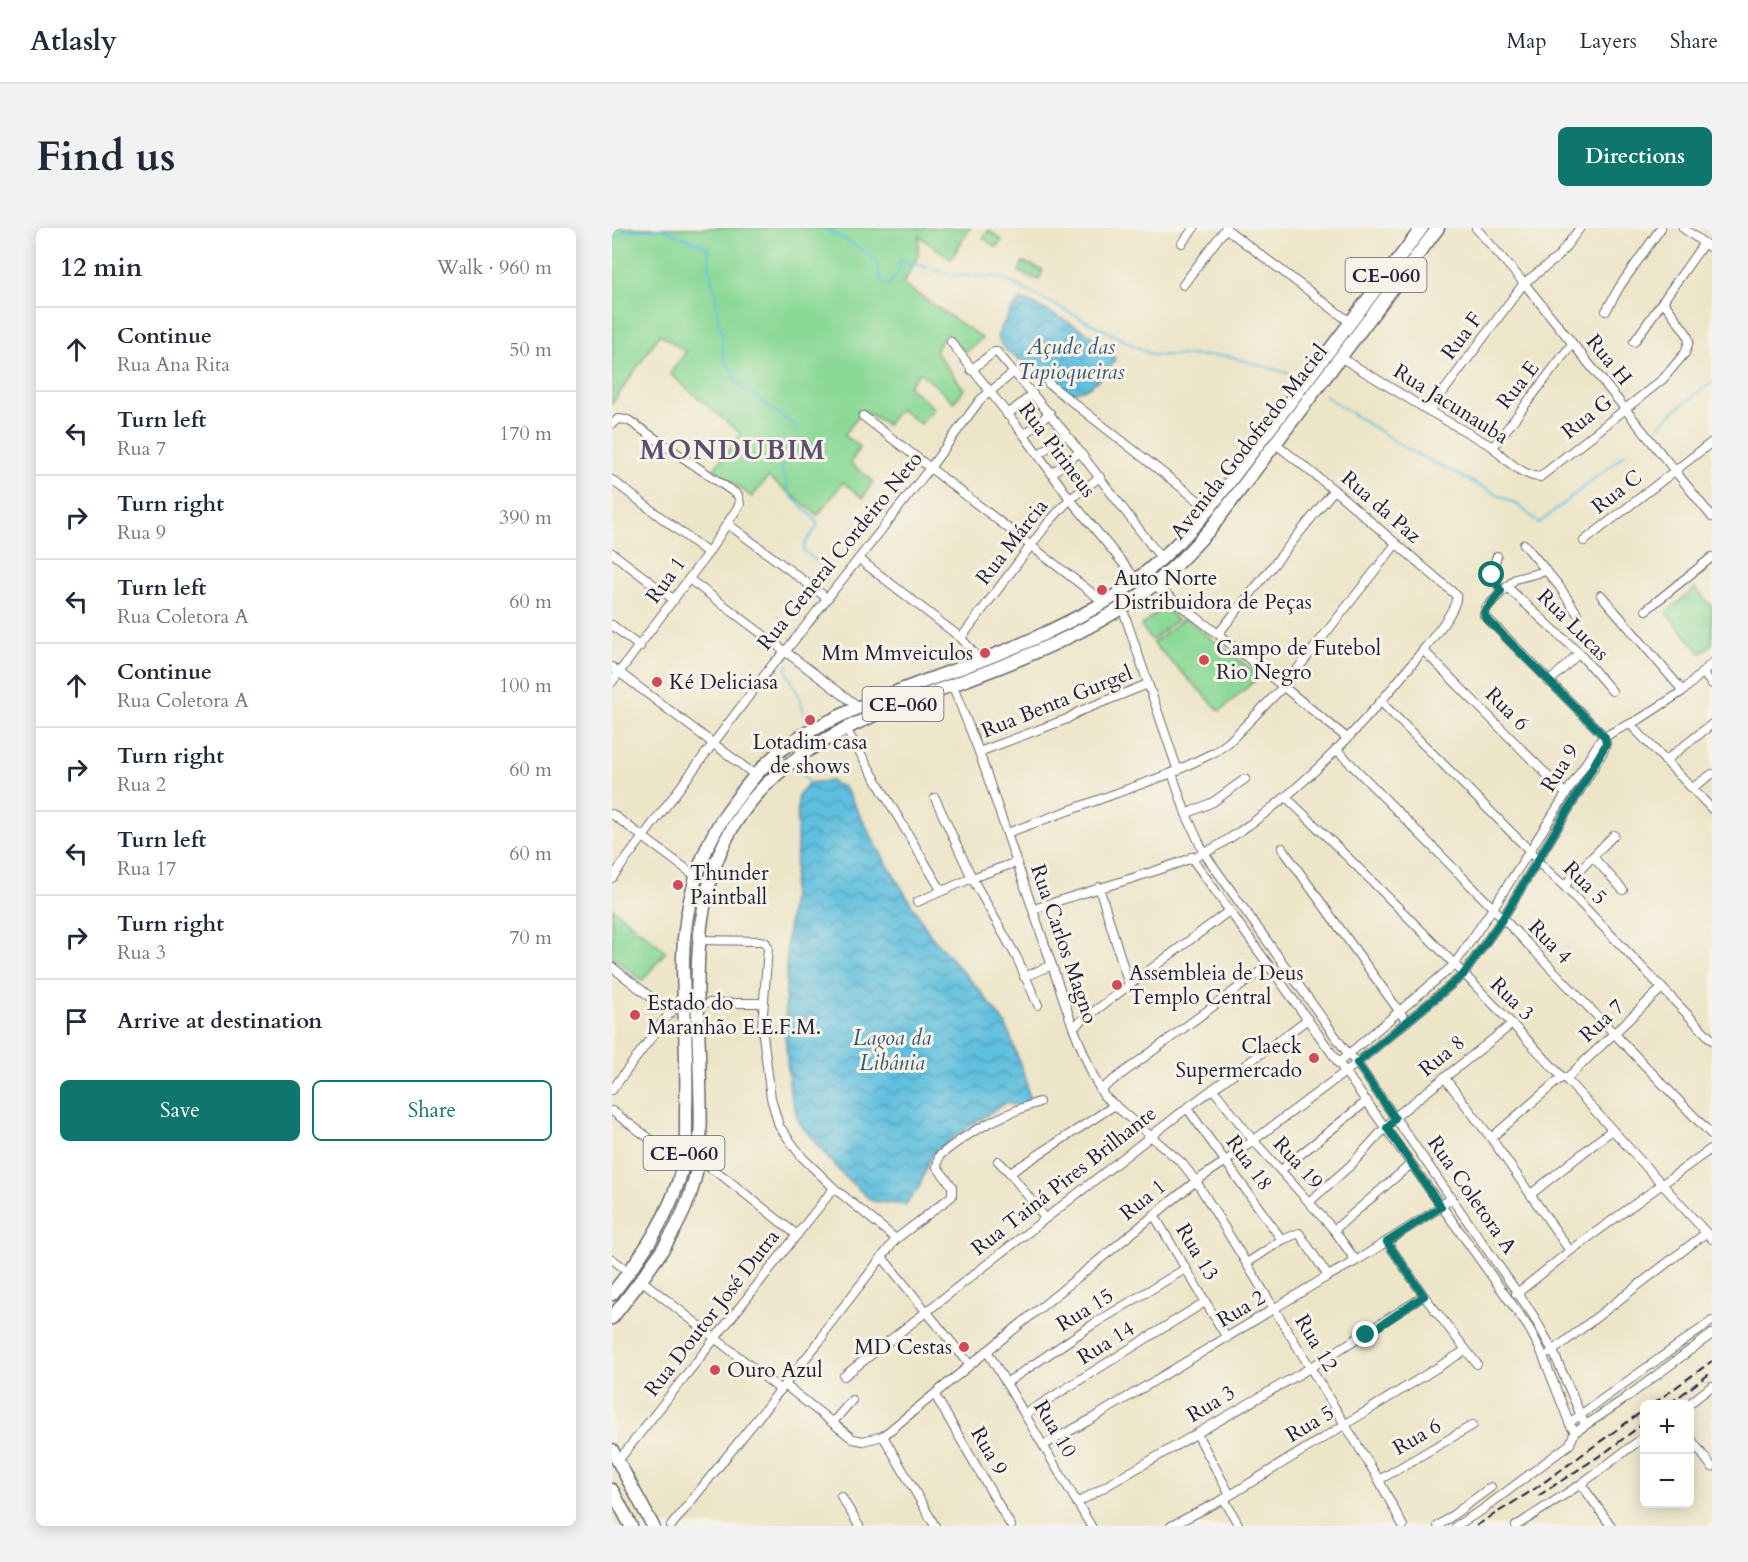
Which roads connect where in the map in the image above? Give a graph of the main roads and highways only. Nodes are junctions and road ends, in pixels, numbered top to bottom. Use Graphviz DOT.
graph roads {
  1 [pos="1422,228"];
  2 [pos="1438,228"];
  3 [pos="612,1293"];
  4 [pos="612,1318"];
  5 [pos="615,1456"];
  6 [pos="612,1490"];
  7 [pos="631,1526"];
  8 [pos="653,1526"];
  1 -- 3 [label="main road, Avenida Godofredo Maciel / CE-060"];
  2 -- 4 [label="main road, Avenida Godofredo Maciel / CE-060"];
  5 -- 8 [label="main road"];
  6 -- 7 [label="main road"];
}
